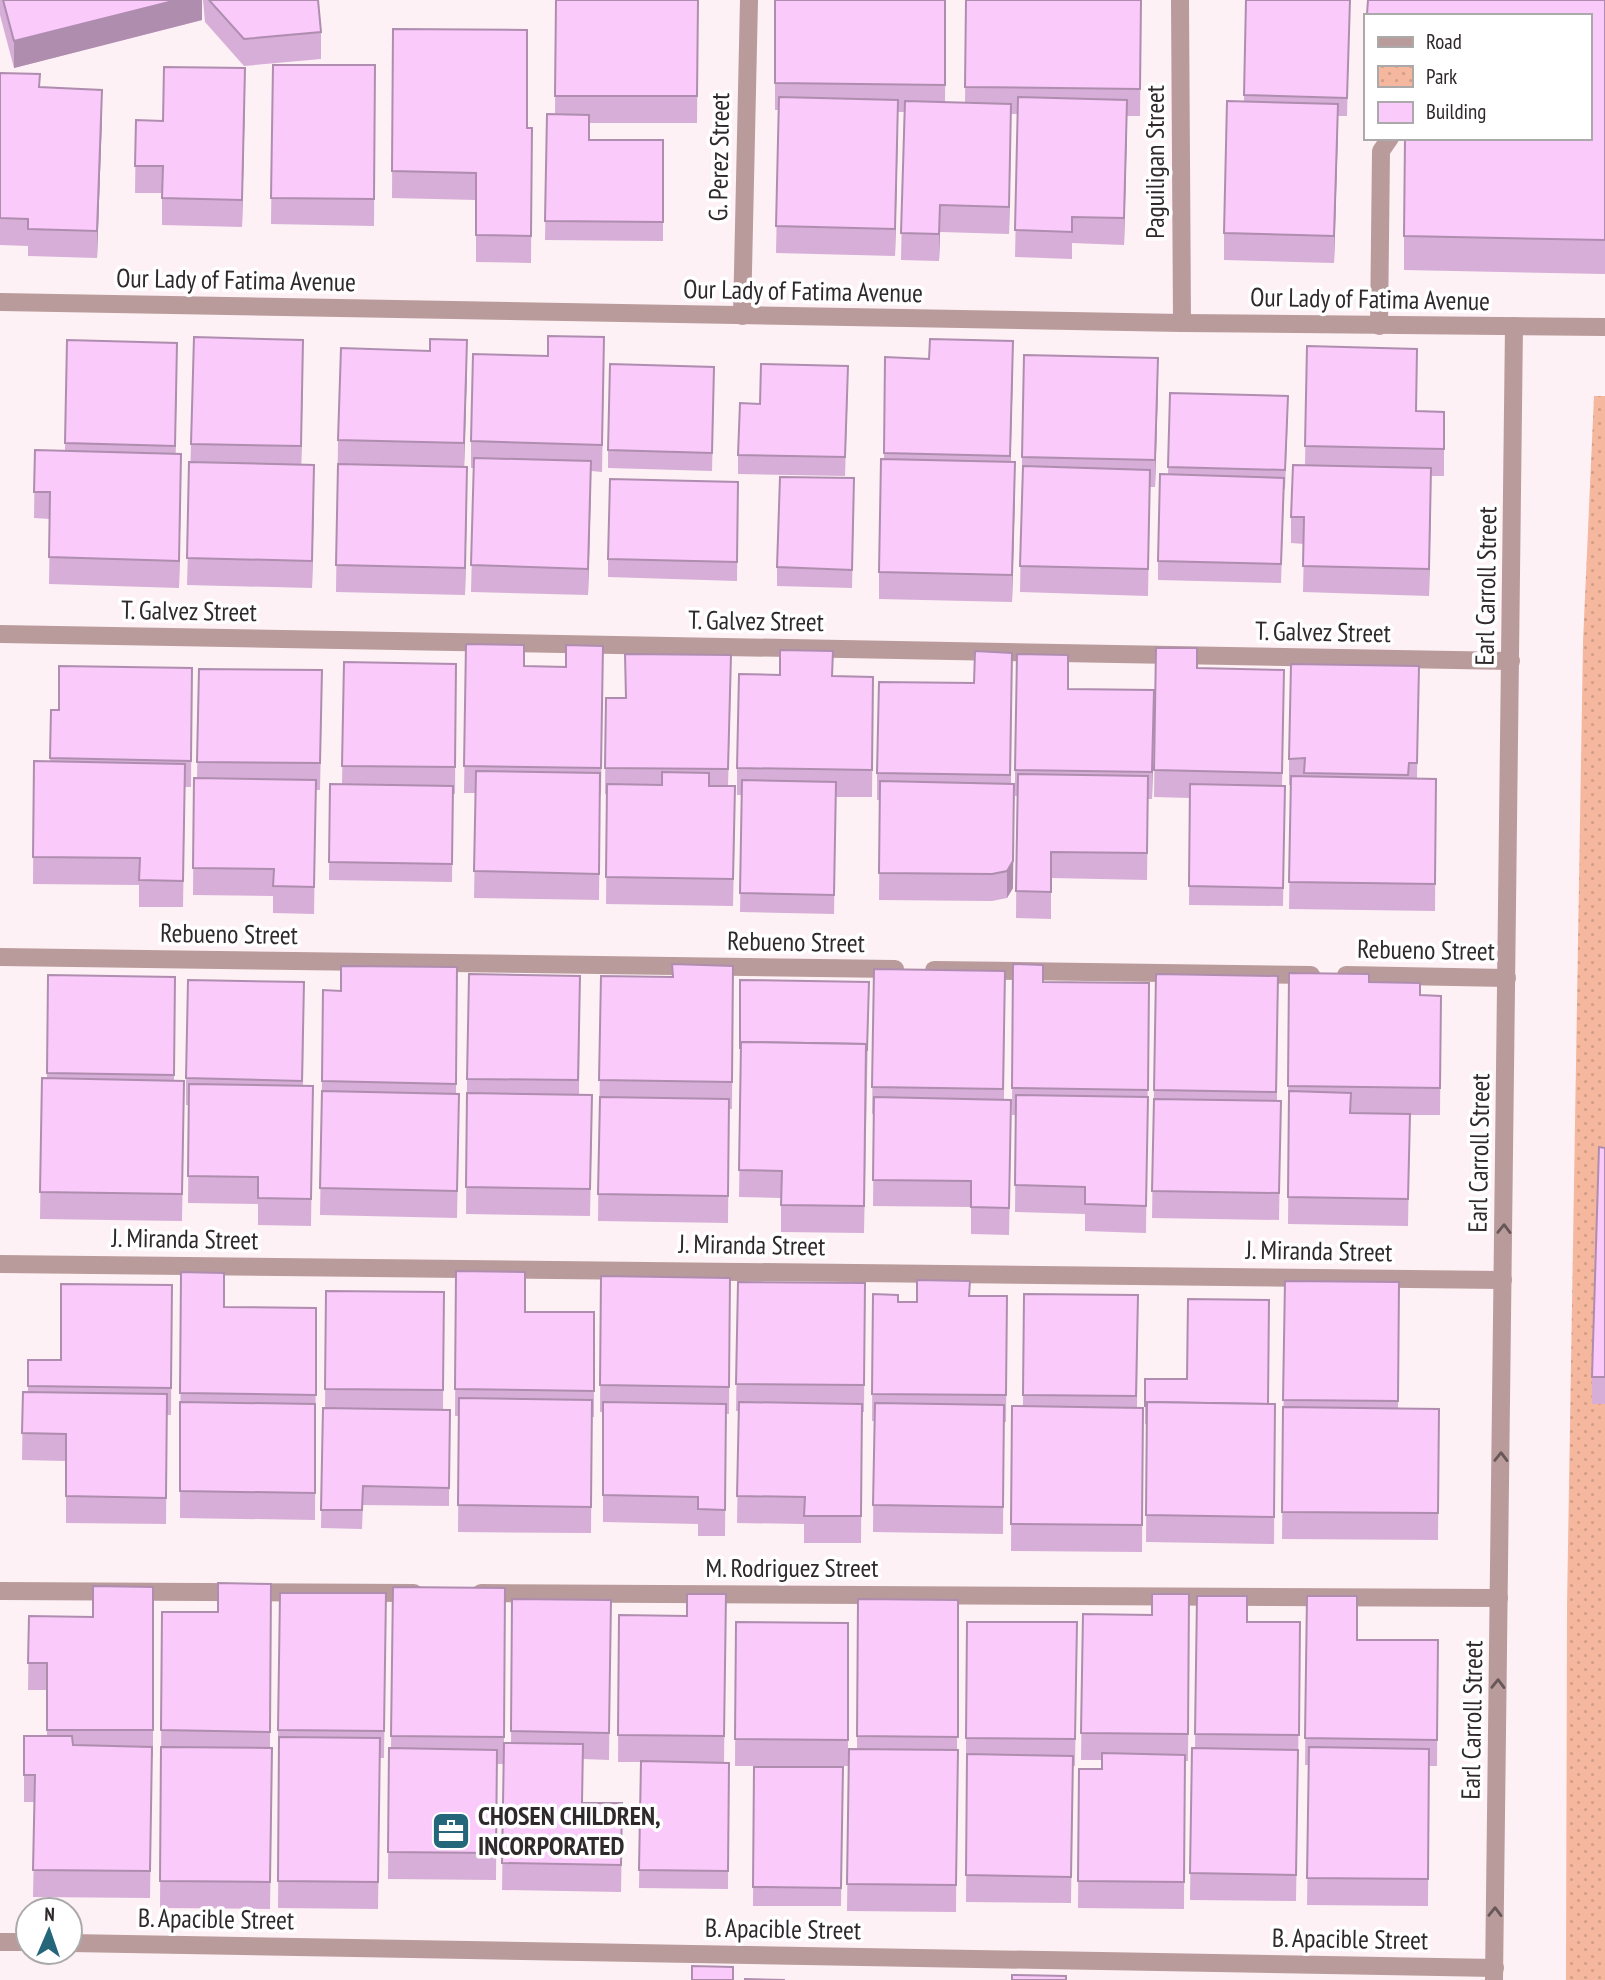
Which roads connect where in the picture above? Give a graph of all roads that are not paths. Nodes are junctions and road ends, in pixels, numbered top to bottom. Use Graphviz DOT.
graph roads {
  1 [pos="749,0"];
  2 [pos="1180,0"];
  3 [pos="1389,140"];
  4 [pos="0,302"];
  5 [pos="742,316"];
  6 [pos="1182,323"];
  7 [pos="1379,326"];
  8 [pos="1514,326"];
  9 [pos="1605,327"];
  10 [pos="0,634"];
  11 [pos="1511,662"];
  12 [pos="0,957"];
  13 [pos="1507,978"];
  14 [pos="0,1264"];
  15 [pos="1503,1280"];
  16 [pos="0,1591"];
  17 [pos="430,1593"];
  18 [pos="458,1593"];
  19 [pos="1499,1598"];
  20 [pos="84,1943"];
  21 [pos="1494,1974"];
  1 -- 5 [label="street, G. Perez Street"];
  2 -- 6 [label="street, Paguiligan Street"];
  3 -- 7 [label="street"];
  4 -- 5 [label="street, Our Lady of Fatima Avenue"];
  5 -- 6 [label="street, Our Lady of Fatima Avenue"];
  6 -- 7 [label="street, Our Lady of Fatima Avenue"];
  7 -- 8 [label="street, Our Lady of Fatima Avenue"];
  8 -- 9 [label="street, Our Lady of Fatima Avenue"];
  8 -- 11 [label="street, Earl Carroll Street"];
  10 -- 11 [label="street, T. Galvez Street"];
  11 -- 13 [label="street, Earl Carroll Street"];
  12 -- 13 [label="street, Rebueno Street"];
  15 -- 13 [label="street, Earl Carroll Street, one-way"];
  14 -- 15 [label="street, J. Miranda Street"];
  19 -- 15 [label="street, Earl Carroll Street, one-way"];
  16 -- 17 [label="street"];
  18 -- 19 [label="street, M. Rodriguez Street"];
  21 -- 19 [label="street, Earl Carroll Street, one-way"];
  20 -- 21 [label="street, B. Apacible Street"];
}
